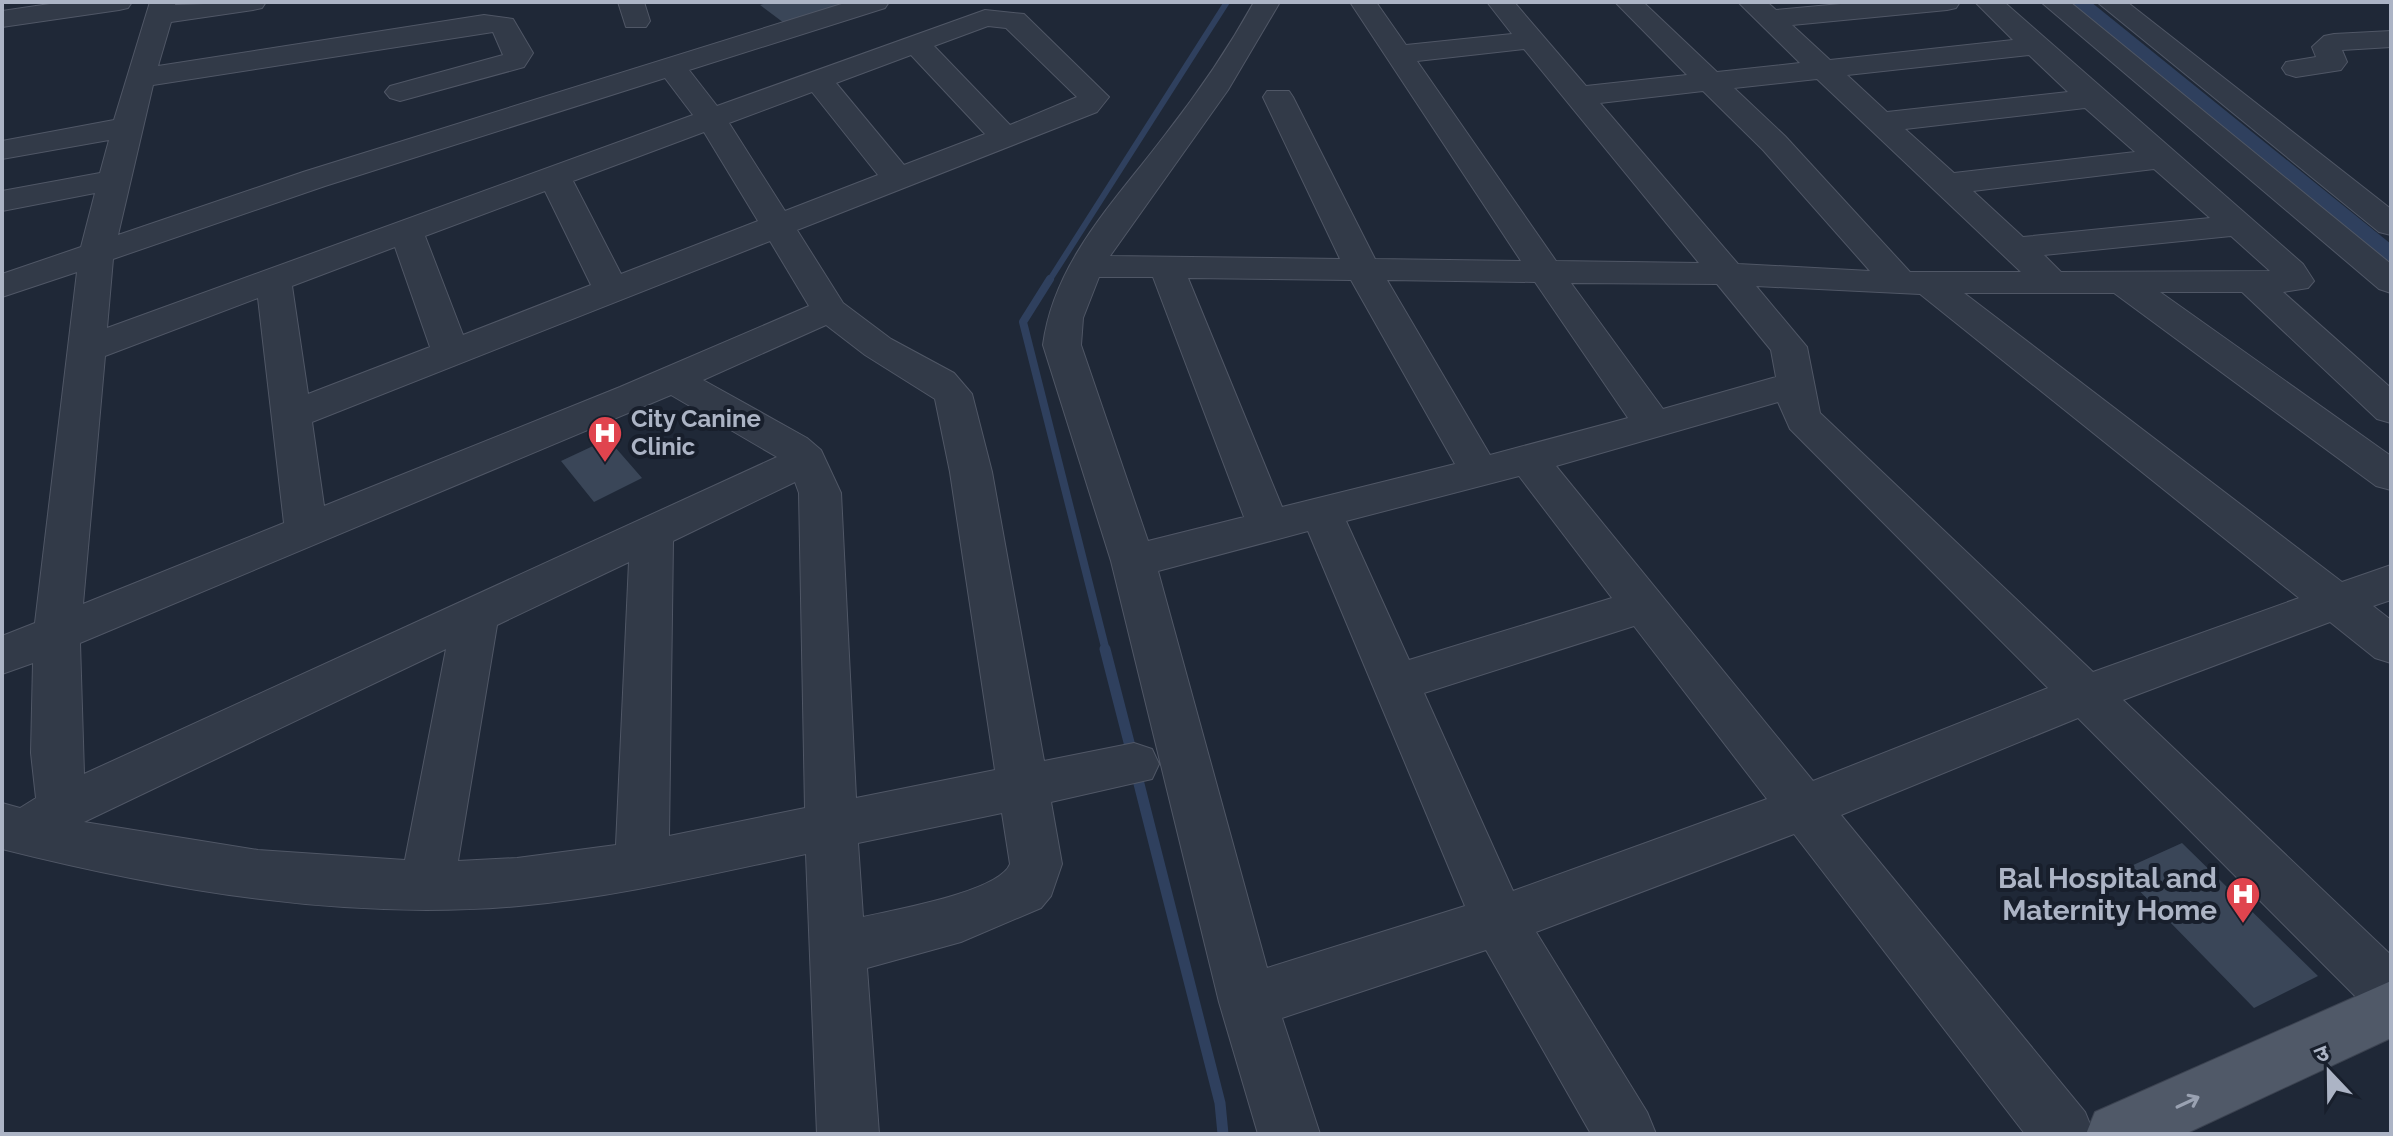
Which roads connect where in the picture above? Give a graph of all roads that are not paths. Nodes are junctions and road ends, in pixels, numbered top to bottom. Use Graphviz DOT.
graph roads {
  1 [pos="119,2"];
  2 [pos="253,2"];
  3 [pos="876,2"];
  4 [pos="1267,2"];
  5 [pos="1363,2"];
  6 [pos="1500,2"];
  7 [pos="1628,2"];
  8 [pos="1947,2"];
  9 [pos="1988,2"];
  10 [pos="2054,2"];
  11 [pos="2110,2"];
  12 [pos="1856,6"];
  13 [pos="161,9"];
  14 [pos="1760,10"];
  15 [pos="2,19"];
  16 [pos="2391,39"];
  17 [pos="1530,40"];
  18 [pos="915,43"];
  19 [pos="2036,46"];
  20 [pos="1397,55"];
  21 [pos="672,67"];
  22 [pos="2296,68"];
  23 [pos="1823,69"];
  24 [pos="140,78"];
  25 [pos="818,80"];
  26 [pos="1711,82"];
  27 [pos="400,92"];
  28 [pos="1579,96"];
  29 [pos="1278,97"];
  30 [pos="2092,98"];
  31 [pos="711,119"];
  32 [pos="1884,122"];
  33 [pos="129,127"];
  34 [pos="2215,133"];
  35 [pos="2139,136"];
  36 [pos="1005,137"];
  37 [pos="2,150"];
  38 [pos="2165,158"];
  39 [pos="555,178"];
  40 [pos="115,180"];
  41 [pos="899,180"];
  42 [pos="1946,184"];
  43 [pos="2,201"];
  44 [pos="2240,225"];
  45 [pos="2391,225"];
  46 [pos="779,227"];
  47 [pos="407,233"];
  48 [pos="2015,248"];
  49 [pos="97,251"];
  50 [pos="1086,266"];
  51 [pos="1167,268"];
  52 [pos="1363,270"];
  53 [pos="1547,274"];
  54 [pos="1728,274"];
  55 [pos="274,282"];
  56 [pos="1914,282"];
  57 [pos="2052,282"];
  58 [pos="2391,282"];
  59 [pos="2124,283"];
  60 [pos="2253,283"];
  61 [pos="2,286"];
  62 [pos="612,291"];
  63 [pos="830,310"];
  64 [pos="87,349"];
  65 [pos="451,353"];
  66 [pos="672,379"];
  67 [pos="1796,384"];
  68 [pos="2391,410"];
  69 [pos="291,415"];
  70 [pos="1653,424"];
  71 [pos="807,460"];
  72 [pos="1528,460"];
  73 [pos="1480,473"];
  74 [pos="2391,476"];
  75 [pos="1321,512"];
  76 [pos="1269,527"];
  77 [pos="306,529"];
  78 [pos="652,534"];
  79 [pos="1133,561"];
  80 [pos="2391,582"];
  81 [pos="2336,602"];
  82 [pos="1644,605"];
  83 [pos="476,613"];
  84 [pos="57,634"];
  85 [pos="2391,645"];
  86 [pos="2,656"];
  87 [pos="1394,684"];
  88 [pos="2083,695"];
  89 [pos="1134,764"];
  90 [pos="1021,787"];
  91 [pos="1802,808"];
  92 [pos="30,822"];
  93 [pos="831,826"];
  94 [pos="642,865"];
  95 [pos="427,885"];
  96 [pos="1499,921"];
  97 [pos="838,950"];
  98 [pos="2391,993"];
  99 [pos="1248,1002"];
  100 [pos="2391,1009"];
  101 [pos="848,1134"];
  102 [pos="1289,1134"];
  103 [pos="1625,1134"];
  104 [pos="2063,1134"];
  105 [pos="2117,1134"];
  1 -- 15 [label="street"];
  2 -- 13 [label="street"];
  3 -- 21 [label="street"];
  4 -- 50 [label="street"];
  5 -- 20 [label="street"];
  6 -- 17 [label="street"];
  7 -- 26 [label="street"];
  8 -- 12 [label="street"];
  9 -- 19 [label="street"];
  10 -- 34 [label="street"];
  11 -- 45 [label="street"];
  12 -- 14 [label="street"];
  13 -- 24 [label="street"];
  14 -- 23 [label="street"];
  16 -- 22 [label="street"];
  17 -- 20 [label="street"];
  17 -- 28 [label="street"];
  18 -- 25 [label="street"];
  18 -- 36 [label="street"];
  18 -- 36 [label="street"];
  19 -- 23 [label="street"];
  19 -- 30 [label="street"];
  20 -- 53 [label="street"];
  21 -- 31 [label="street"];
  21 -- 49 [label="street"];
  23 -- 26 [label="street"];
  23 -- 32 [label="street"];
  24 -- 27 [label="street"];
  24 -- 33 [label="street"];
  25 -- 31 [label="street"];
  25 -- 41 [label="street"];
  26 -- 28 [label="street"];
  26 -- 56 [label="street"];
  28 -- 54 [label="street"];
  29 -- 52 [label="street"];
  30 -- 32 [label="street"];
  30 -- 35 [label="street"];
  31 -- 39 [label="street"];
  31 -- 46 [label="street"];
  32 -- 42 [label="street"];
  33 -- 37 [label="street"];
  33 -- 40 [label="street"];
  34 -- 35 [label="street"];
  34 -- 58 [label="street"];
  35 -- 38 [label="street"];
  36 -- 41 [label="street"];
  38 -- 42 [label="street"];
  38 -- 44 [label="street"];
  39 -- 47 [label="street"];
  39 -- 62 [label="street"];
  40 -- 43 [label="street"];
  40 -- 49 [label="street"];
  41 -- 46 [label="street"];
  42 -- 48 [label="street"];
  44 -- 48 [label="street"];
  44 -- 60 [label="street"];
  46 -- 62 [label="street"];
  46 -- 63 [label="street"];
  47 -- 55 [label="street"];
  47 -- 65 [label="street"];
  48 -- 57 [label="street"];
  49 -- 61 [label="street"];
  49 -- 64 [label="street"];
  50 -- 51 [label="street"];
  50 -- 79 [label="street"];
  51 -- 52 [label="street"];
  51 -- 76 [label="street"];
  52 -- 53 [label="street"];
  52 -- 73 [label="street"];
  53 -- 54 [label="street"];
  53 -- 70 [label="street"];
  54 -- 56 [label="street"];
  54 -- 67 [label="street"];
  55 -- 64 [label="street"];
  55 -- 69 [label="street"];
  56 -- 57 [label="street"];
  56 -- 81 [label="street"];
  57 -- 59 [label="street"];
  59 -- 60 [label="street"];
  59 -- 74 [label="street"];
  60 -- 68 [label="street"];
  62 -- 65 [label="street"];
  63 -- 66 [label="street"];
  63 -- 90 [label="street"];
  64 -- 84 [label="street"];
  65 -- 69 [label="street"];
  66 -- 71 [label="street"];
  66 -- 77 [label="street"];
  67 -- 70 [label="street"];
  67 -- 88 [label="street"];
  69 -- 77 [label="street"];
  70 -- 72 [label="street"];
  71 -- 78 [label="street"];
  71 -- 93 [label="street"];
  72 -- 73 [label="street"];
  72 -- 82 [label="street"];
  73 -- 75 [label="street"];
  75 -- 76 [label="street"];
  75 -- 87 [label="street"];
  76 -- 79 [label="street"];
  77 -- 84 [label="street"];
  78 -- 83 [label="street"];
  78 -- 94 [label="street"];
  79 -- 99 [label="street"];
  80 -- 81 [label="street"];
  81 -- 85 [label="street"];
  81 -- 88 [label="street"];
  82 -- 87 [label="street"];
  82 -- 91 [label="street"];
  83 -- 92 [label="street"];
  83 -- 95 [label="street"];
  84 -- 86 [label="street"];
  84 -- 92 [label="street"];
  87 -- 96 [label="street"];
  88 -- 91 [label="street"];
  88 -- 98 [label="street"];
  89 -- 90 [label="street"];
  90 -- 93 [label="street"];
  90 -- 97 [label="street"];
  91 -- 96 [label="street"];
  91 -- 104 [label="street"];
  92 -- 95 [label="street"];
  93 -- 94 [label="street"];
  93 -- 97 [label="street"];
  94 -- 95 [label="street"];
  96 -- 99 [label="street"];
  96 -- 103 [label="street"];
  97 -- 101 [label="street"];
  99 -- 102 [label="street"];
  105 -- 100 [label="main road, one-way"];
}
